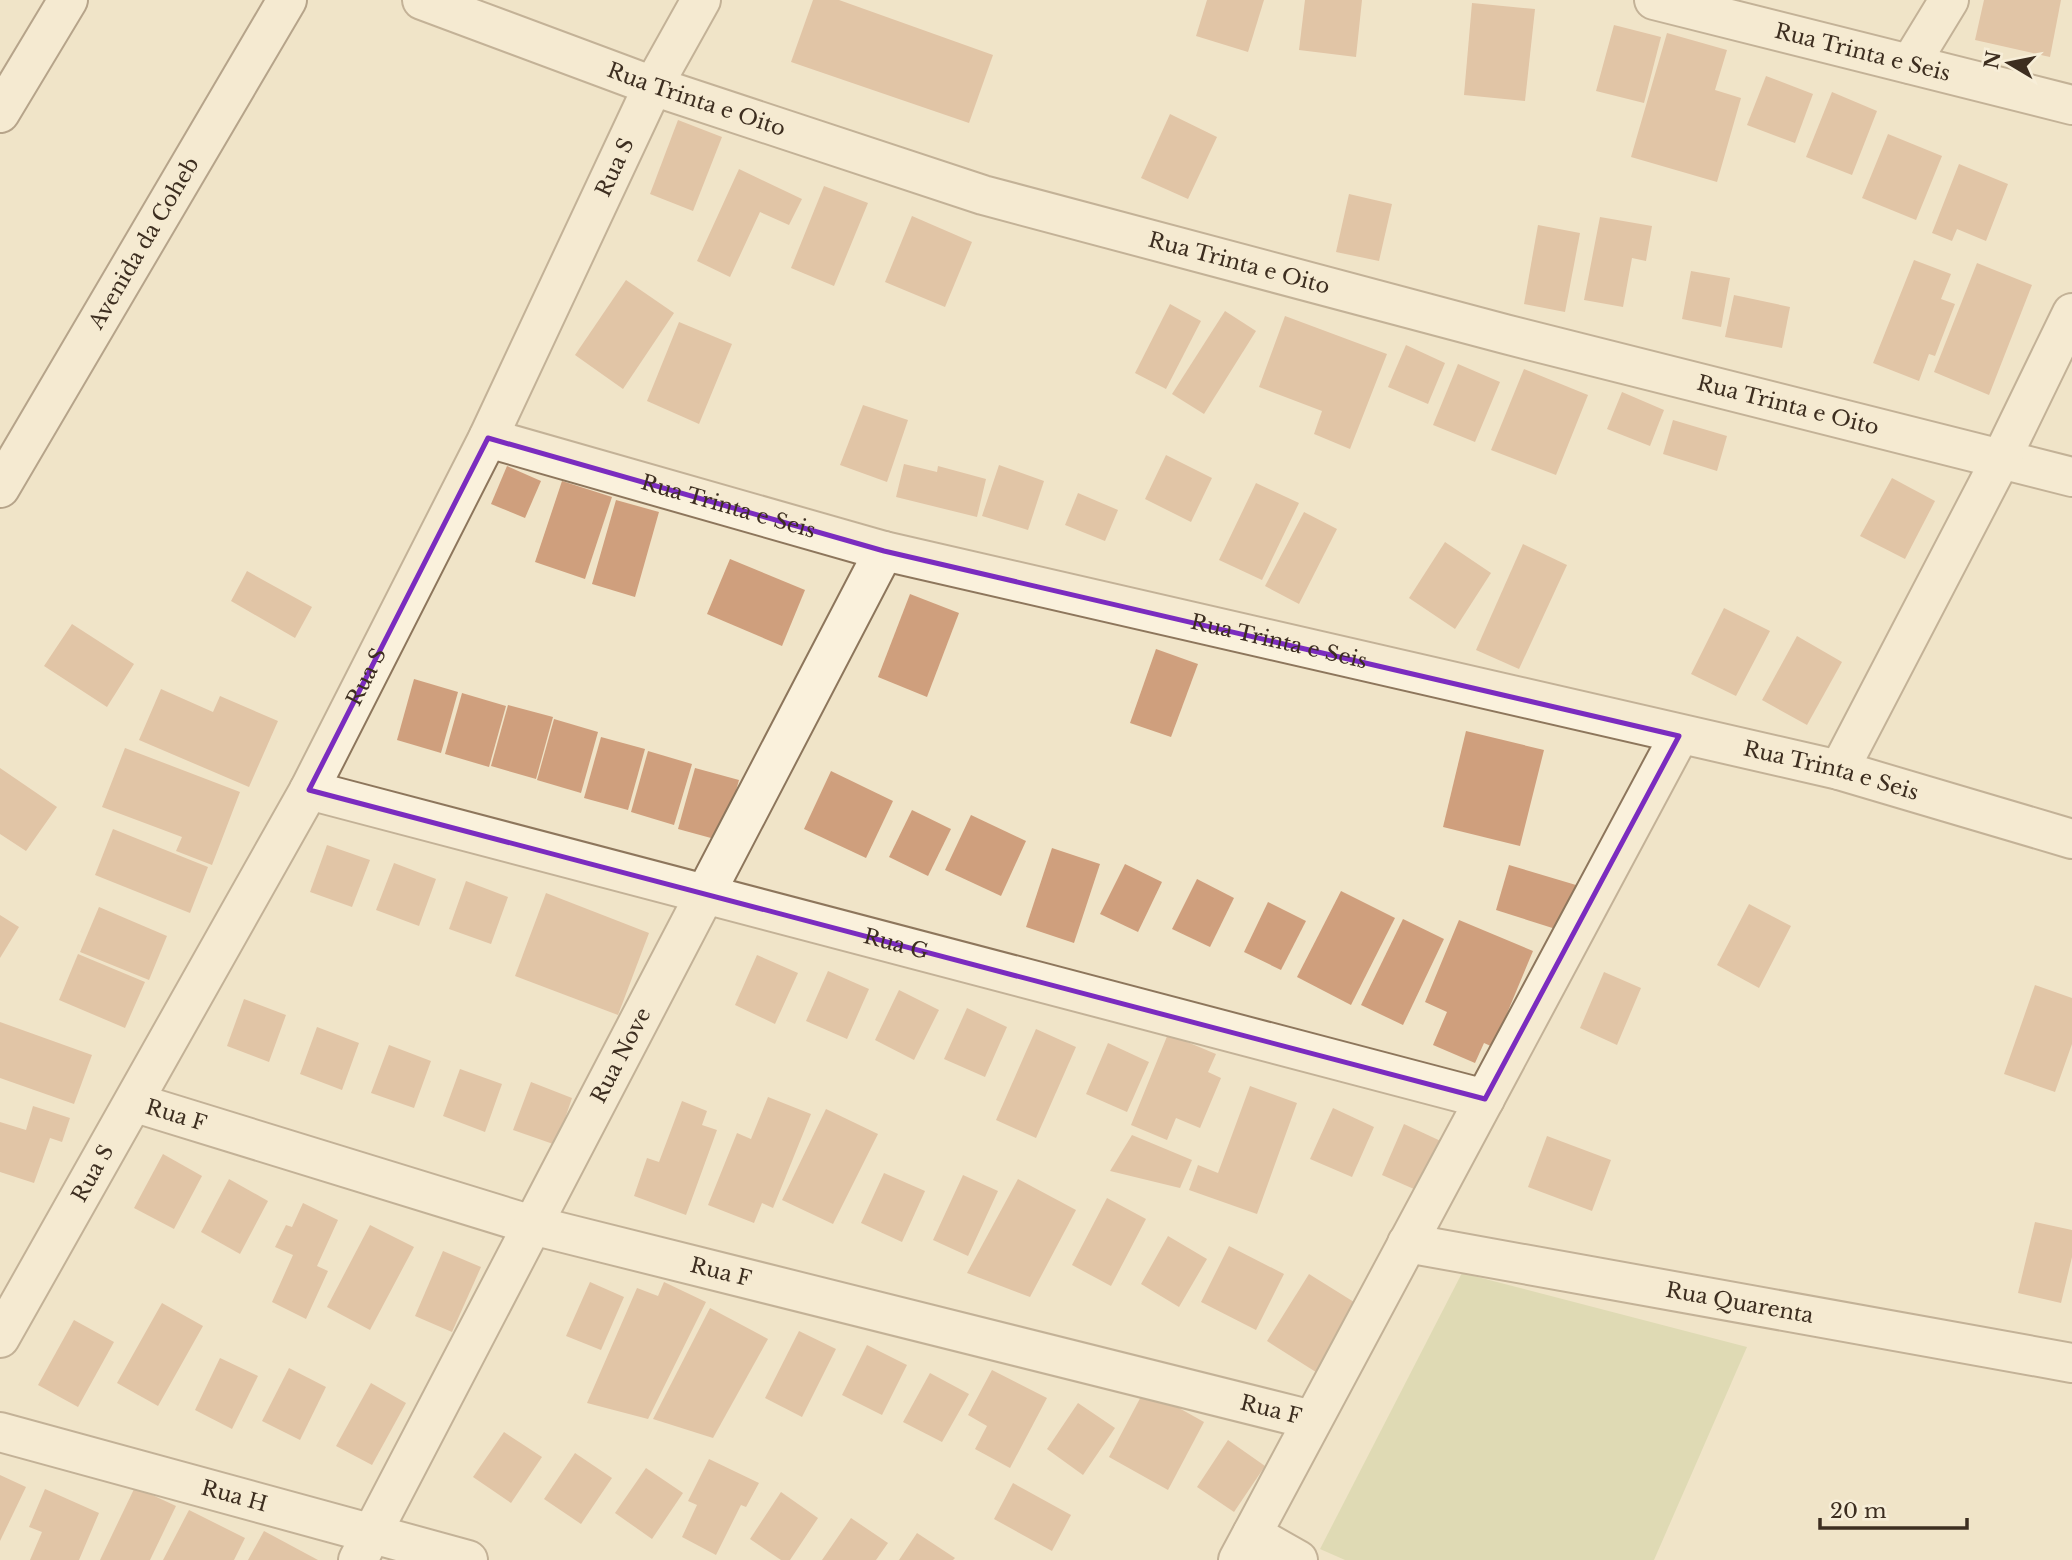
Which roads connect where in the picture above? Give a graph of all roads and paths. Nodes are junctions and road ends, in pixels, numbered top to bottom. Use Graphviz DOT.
graph roads {
  1 [pos="68,0"];
  2 [pos="287,0"];
  3 [pos="422,0"];
  4 [pos="701,0"];
  5 [pos="1654,0"];
  6 [pos="1949,0"];
  7 [pos="1910,64"];
  8 [pos="653,86"];
  9 [pos="2072,105"];
  10 [pos="0,113"];
  11 [pos="2072,313"];
  12 [pos="488,438"];
  13 [pos="2001,459"];
  14 [pos="2072,477"];
  15 [pos="0,488"];
  16 [pos="884,551"];
  17 [pos="1679,736"];
  18 [pos="1839,770"];
  19 [pos="309,790"];
  20 [pos="2072,839"];
  21 [pos="705,893"];
  22 [pos="1485,1099"];
  23 [pos="136,1103"];
  24 [pos="533,1225"];
  25 [pos="1407,1243"];
  26 [pos="0,1339"];
  27 [pos="2072,1363"];
  28 [pos="1312,1420"];
  29 [pos="0,1433"];
  30 [pos="1245,1547"];
  31 [pos="365,1548"];
  32 [pos="468,1560"];
  33 [pos="1298,1560"];
  1 -- 10 [label="street"];
  2 -- 15 [label="street, Avenida da Coheb"];
  3 -- 8 [label="street, Rua Trinta e Oito"];
  4 -- 8 [label="street, Rua S"];
  5 -- 7 [label="street, Rua Trinta e Seis"];
  6 -- 7 [label="street"];
  7 -- 9 [label="street, Rua Trinta e Seis"];
  8 -- 12 [label="street, Rua S"];
  8 -- 13 [label="street, Rua Trinta e Oito"];
  11 -- 13 [label="street"];
  12 -- 16 [label="street, Rua Trinta e Seis"];
  12 -- 19 [label="street, Rua S"];
  13 -- 14 [label="street, Rua Trinta e Oito"];
  13 -- 18 [label="street"];
  16 -- 17 [label="street, Rua Trinta e Seis"];
  16 -- 21 [label="street, Rua Nove"];
  17 -- 18 [label="street, Rua Trinta e Seis"];
  17 -- 22 [label="street"];
  18 -- 20 [label="street, Rua Trinta e Seis"];
  19 -- 21 [label="street, Rua G"];
  19 -- 23 [label="street, Rua S"];
  21 -- 22 [label="street, Rua G"];
  21 -- 24 [label="street, Rua Nove"];
  22 -- 25 [label="street"];
  23 -- 24 [label="street, Rua F"];
  23 -- 26 [label="street, Rua S"];
  24 -- 28 [label="street, Rua F"];
  24 -- 31 [label="street, Rua Nove"];
  25 -- 27 [label="street, Rua Quarenta"];
  25 -- 28 [label="street"];
  28 -- 30 [label="street"];
  29 -- 31 [label="street, Rua H"];
  30 -- 33 [label="street"];
  31 -- 32 [label="street, Rua H"];
}
